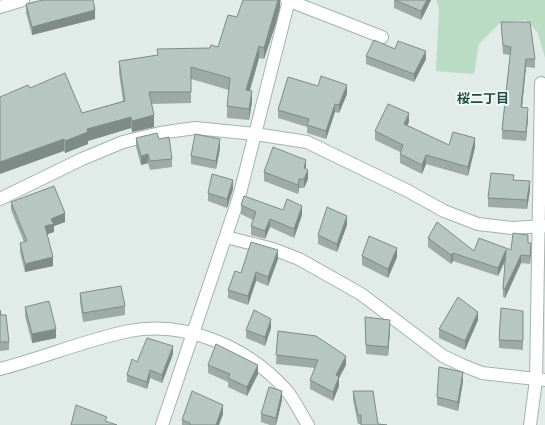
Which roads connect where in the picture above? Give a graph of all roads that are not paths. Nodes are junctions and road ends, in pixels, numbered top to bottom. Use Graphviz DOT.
graph roads {
  1 [pos="23,0"];
  2 [pos="288,0"];
  3 [pos="0,7"];
  4 [pos="382,37"];
  5 [pos="541,83"];
  6 [pos="255,134"];
  7 [pos="0,199"];
  8 [pos="542,226"];
  9 [pos="226,237"];
  10 [pos="194,334"];
  11 [pos="0,369"];
  12 [pos="540,380"];
  13 [pos="162,425"];
  14 [pos="308,425"];
  15 [pos="530,425"];
  1 -- 3 [label="street"];
  2 -- 4 [label="street"];
  2 -- 6 [label="street"];
  5 -- 8 [label="street"];
  6 -- 7 [label="street"];
  6 -- 8 [label="street"];
  6 -- 9 [label="street"];
  8 -- 12 [label="street"];
  9 -- 10 [label="street"];
  9 -- 12 [label="street"];
  10 -- 11 [label="street"];
  10 -- 13 [label="street"];
  10 -- 14 [label="street"];
  12 -- 15 [label="street"];
}
